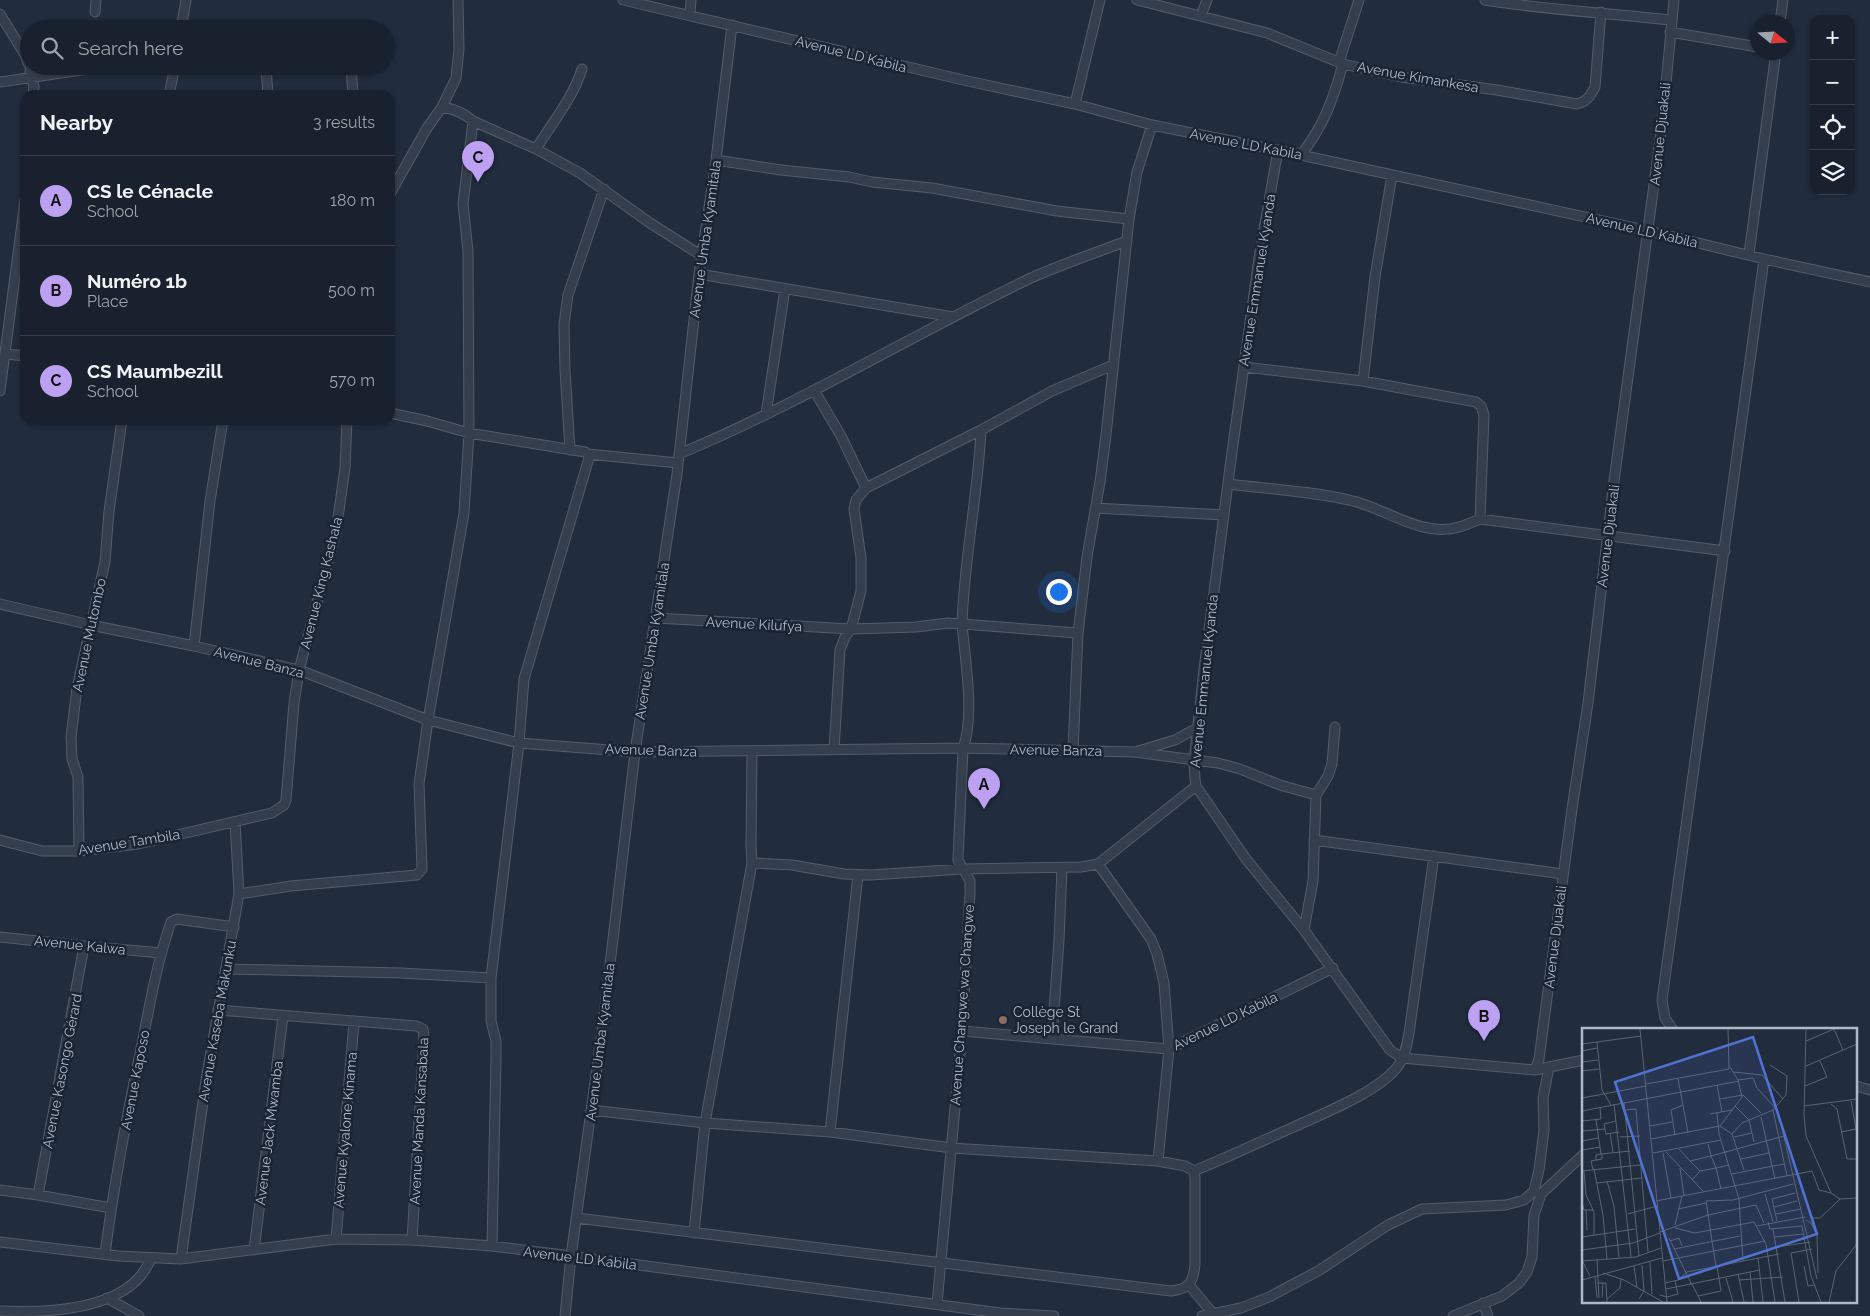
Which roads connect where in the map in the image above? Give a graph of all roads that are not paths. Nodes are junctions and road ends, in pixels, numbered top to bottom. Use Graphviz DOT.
graph roads {
  1 [pos="96,0"];
  2 [pos="186,0"];
  3 [pos="458,0"];
  4 [pos="623,0"];
  5 [pos="691,0"];
  6 [pos="1100,0"];
  7 [pos="1137,0"];
  8 [pos="1207,0"];
  9 [pos="1359,0"];
  10 [pos="1486,0"];
  11 [pos="1674,0"];
  12 [pos="1783,0"];
  13 [pos="95,12"];
  14 [pos="1601,12"];
  15 [pos="0,14"];
  16 [pos="690,15"];
  17 [pos="1781,15"];
  18 [pos="1201,16"];
  19 [pos="183,20"];
  20 [pos="1671,20"];
  21 [pos="732,25"];
  22 [pos="1670,32"];
  23 [pos="1750,45"];
  24 [pos="20,47"];
  25 [pos="1775,60"];
  26 [pos="1341,63"];
  27 [pos="582,68"];
  28 [pos="46,75"];
  29 [pos="172,75"];
  30 [pos="267,75"];
  31 [pos="352,75"];
  32 [pos="32,77"];
  33 [pos="0,82"];
  34 [pos="34,90"];
  35 [pos="170,90"];
  36 [pos="268,90"];
  37 [pos="353,90"];
  38 [pos="1075,104"];
  39 [pos="442,107"];
  40 [pos="473,121"];
  41 [pos="1152,125"];
  42 [pos="536,149"];
  43 [pos="1278,150"];
  44 [pos="1301,155"];
  45 [pos="716,160"];
  46 [pos="1392,175"];
  47 [pos="395,185"];
  48 [pos="604,189"];
  49 [pos="1129,219"];
  50 [pos="1649,231"];
  51 [pos="20,241"];
  52 [pos="1127,241"];
  53 [pos="1748,254"];
  54 [pos="702,256"];
  55 [pos="1764,259"];
  56 [pos="698,274"];
  57 [pos="1870,282"];
  58 [pos="785,289"];
  59 [pos="953,317"];
  60 [pos="6,354"];
  61 [pos="20,355"];
  62 [pos="1114,365"];
  63 [pos="2,367"];
  64 [pos="1244,367"];
  65 [pos="1363,381"];
  66 [pos="814,390"];
  67 [pos="0,391"];
  68 [pos="395,414"];
  69 [pos="766,414"];
  70 [pos="121,425"];
  71 [pos="222,425"];
  72 [pos="346,425"];
  73 [pos="981,430"];
  74 [pos="469,433"];
  75 [pos="570,450"];
  76 [pos="588,454"];
  77 [pos="679,458"];
  78 [pos="1228,484"];
  79 [pos="866,488"];
  80 [pos="1095,508"];
  81 [pos="1224,515"];
  82 [pos="1480,519"];
  83 [pos="1607,536"];
  84 [pos="1725,551"];
  85 [pos="0,604"];
  86 [pos="656,618"];
  87 [pos="962,624"];
  88 [pos="91,625"];
  89 [pos="852,629"];
  90 [pos="1078,633"];
  91 [pos="194,646"];
  92 [pos="299,670"];
  93 [pos="428,720"];
  94 [pos="1336,727"];
  95 [pos="1197,728"];
  96 [pos="519,743"];
  97 [pos="963,748"];
  98 [pos="834,750"];
  99 [pos="1074,750"];
  100 [pos="752,751"];
  101 [pos="635,752"];
  102 [pos="1134,752"];
  103 [pos="1194,761"];
  104 [pos="1196,786"];
  105 [pos="1316,795"];
  106 [pos="284,805"];
  107 [pos="235,822"];
  108 [pos="0,840"];
  109 [pos="1314,840"];
  110 [pos="79,851"];
  111 [pos="1434,856"];
  112 [pos="752,862"];
  113 [pos="1098,864"];
  114 [pos="1062,868"];
  115 [pos="963,869"];
  116 [pos="1563,874"];
  117 [pos="858,875"];
  118 [pos="239,894"];
  119 [pos="234,927"];
  120 [pos="1304,930"];
  121 [pos="0,937"];
  122 [pos="84,946"];
  123 [pos="161,952"];
  124 [pos="1333,968"];
  125 [pos="226,969"];
  126 [pos="491,978"];
  127 [pos="218,1010"];
  128 [pos="284,1016"];
  129 [pos="354,1022"];
  130 [pos="1672,1028"];
  131 [pos="962,1031"];
  132 [pos="1052,1038"];
  133 [pos="1169,1049"];
  134 [pos="1402,1058"];
  135 [pos="1582,1060"];
  136 [pos="1549,1067"];
  137 [pos="1535,1070"];
  138 [pos="591,1110"];
  139 [pos="705,1123"];
  140 [pos="830,1132"];
  141 [pos="952,1148"];
  142 [pos="1582,1156"];
  143 [pos="1158,1161"];
  144 [pos="1194,1172"];
  145 [pos="0,1190"];
  146 [pos="1538,1192"];
  147 [pos="38,1195"];
  148 [pos="111,1208"];
  149 [pos="577,1218"];
  150 [pos="694,1232"];
  151 [pos="336,1239"];
  152 [pos="412,1240"];
  153 [pos="0,1242"];
  154 [pos="492,1246"];
  155 [pos="254,1250"];
  156 [pos="105,1254"];
  157 [pos="571,1256"];
  158 [pos="151,1258"];
  159 [pos="181,1259"];
  160 [pos="942,1264"];
  161 [pos="1189,1285"];
  162 [pos="107,1298"];
  163 [pos="1483,1303"];
  164 [pos="937,1304"];
  165 [pos="0,1311"];
  166 [pos="1214,1315"];
  167 [pos="139,1316"];
  168 [pos="565,1316"];
  169 [pos="1054,1316"];
  170 [pos="1202,1316"];
  171 [pos="1453,1316"];
  172 [pos="1488,1316"];
  1 -- 13 [label="street"];
  2 -- 19 [label="street"];
  3 -- 39 [label="street"];
  4 -- 16 [label="street, Avenue LD Kabila"];
  5 -- 16 [label="street"];
  6 -- 38 [label="street"];
  7 -- 18 [label="street, Avenue Kimankesa"];
  8 -- 18 [label="street"];
  9 -- 26 [label="street"];
  10 -- 14 [label="street"];
  11 -- 20 [label="street, Avenue Djuakali"];
  12 -- 17 [label="street"];
  14 -- 20 [label="street"];
  14 -- 26 [label="street, Avenue Kimankesa"];
  15 -- 24 [label="street"];
  16 -- 21 [label="street, Avenue LD Kabila"];
  18 -- 26 [label="street, Avenue Kimankesa"];
  20 -- 22 [label="street, Avenue Djuakali"];
  21 -- 38 [label="street, Avenue LD Kabila"];
  21 -- 45 [label="street, Avenue Umba Kyamitala"];
  22 -- 23 [label="street"];
  22 -- 50 [label="street, Avenue Djuakali"];
  25 -- 53 [label="street"];
  26 -- 44 [label="street"];
  27 -- 42 [label="street"];
  28 -- 32 [label="street"];
  29 -- 35 [label="street"];
  30 -- 36 [label="street"];
  31 -- 37 [label="street"];
  32 -- 33 [label="street"];
  32 -- 34 [label="street"];
  38 -- 41 [label="street, Avenue LD Kabila"];
  39 -- 40 [label="street"];
  39 -- 47 [label="street"];
  40 -- 42 [label="street"];
  40 -- 74 [label="street"];
  41 -- 43 [label="street, Avenue LD Kabila"];
  41 -- 49 [label="street"];
  42 -- 48 [label="street"];
  43 -- 44 [label="street, Avenue LD Kabila"];
  43 -- 64 [label="street, Avenue Emmanuel Kyanda"];
  44 -- 46 [label="street, Avenue LD Kabila"];
  45 -- 49 [label="street"];
  45 -- 54 [label="street, Avenue Umba Kyamitala"];
  46 -- 50 [label="street, Avenue LD Kabila"];
  46 -- 65 [label="street"];
  48 -- 54 [label="street"];
  48 -- 75 [label="street"];
  49 -- 52 [label="street"];
  50 -- 53 [label="street, Avenue LD Kabila"];
  50 -- 83 [label="street, Avenue Djuakali"];
  51 -- 60 [label="street"];
  52 -- 59 [label="street"];
  52 -- 62 [label="street"];
  53 -- 55 [label="street, Avenue LD Kabila"];
  54 -- 56 [label="street, Avenue Umba Kyamitala"];
  55 -- 57 [label="street, Avenue LD Kabila"];
  55 -- 84 [label="street"];
  56 -- 58 [label="street"];
  56 -- 77 [label="street, Avenue Umba Kyamitala"];
  58 -- 59 [label="street"];
  58 -- 69 [label="street"];
  59 -- 66 [label="street"];
  60 -- 61 [label="street"];
  60 -- 63 [label="street"];
  62 -- 73 [label="street"];
  62 -- 80 [label="street"];
  63 -- 67 [label="street"];
  64 -- 65 [label="street"];
  64 -- 78 [label="street, Avenue Emmanuel Kyanda"];
  65 -- 82 [label="street"];
  66 -- 69 [label="street"];
  66 -- 79 [label="street"];
  68 -- 74 [label="street"];
  69 -- 77 [label="street"];
  70 -- 88 [label="street, Avenue Mutombo"];
  71 -- 91 [label="street"];
  72 -- 92 [label="street, Avenue King Kashala"];
  73 -- 79 [label="street"];
  73 -- 87 [label="street, Avenue Changwe wa Changwe"];
  74 -- 75 [label="street"];
  74 -- 93 [label="street"];
  75 -- 76 [label="street"];
  76 -- 77 [label="street"];
  76 -- 96 [label="street"];
  77 -- 86 [label="street, Avenue Umba Kyamitala"];
  78 -- 81 [label="street, Avenue Emmanuel Kyanda"];
  78 -- 82 [label="street"];
  79 -- 89 [label="street"];
  80 -- 81 [label="street"];
  80 -- 90 [label="street"];
  81 -- 95 [label="street, Avenue Emmanuel Kyanda"];
  82 -- 83 [label="street"];
  83 -- 84 [label="street"];
  83 -- 116 [label="street, Avenue Djuakali"];
  84 -- 130 [label="street"];
  85 -- 88 [label="street, Avenue Banza"];
  86 -- 89 [label="street, Avenue Kilufya"];
  86 -- 101 [label="street, Avenue Umba Kyamitala"];
  87 -- 89 [label="street, Avenue Kilufya"];
  87 -- 90 [label="street, Avenue Kilufya"];
  87 -- 97 [label="street, Avenue Changwe wa Changwe"];
  88 -- 91 [label="street, Avenue Banza"];
  88 -- 110 [label="street, Avenue Mutombo"];
  89 -- 98 [label="street"];
  90 -- 99 [label="street"];
  91 -- 92 [label="street, Avenue Banza"];
  92 -- 93 [label="street, Avenue Banza"];
  92 -- 106 [label="street, Avenue King Kashala"];
  93 -- 96 [label="street, Avenue Banza"];
  93 -- 118 [label="street"];
  94 -- 105 [label="street"];
  95 -- 102 [label="street"];
  95 -- 103 [label="street, Avenue Emmanuel Kyanda"];
  96 -- 101 [label="street, Avenue Banza"];
  96 -- 126 [label="street"];
  97 -- 98 [label="street, Avenue Banza"];
  97 -- 99 [label="street, Avenue Banza"];
  97 -- 115 [label="street, Avenue Changwe wa Changwe"];
  98 -- 100 [label="street, Avenue Banza"];
  99 -- 102 [label="street, Avenue Banza"];
  100 -- 101 [label="street, Avenue Banza"];
  100 -- 112 [label="street"];
  101 -- 138 [label="street, Avenue Umba Kyamitala"];
  102 -- 103 [label="street, Avenue Banza"];
  103 -- 104 [label="street, Avenue Emmanuel Kyanda"];
  103 -- 105 [label="street, Avenue Banza"];
  104 -- 113 [label="street"];
  104 -- 120 [label="street, Avenue Emmanuel Kyanda"];
  105 -- 109 [label="street"];
  106 -- 107 [label="street, Avenue Tambila"];
  107 -- 110 [label="street, Avenue Tambila"];
  107 -- 118 [label="street, Avenue Kaseba Makunku"];
  108 -- 110 [label="street, Avenue Tambila"];
  109 -- 111 [label="street"];
  109 -- 120 [label="street"];
  111 -- 116 [label="street"];
  111 -- 134 [label="street"];
  112 -- 117 [label="street"];
  112 -- 139 [label="street"];
  113 -- 114 [label="street"];
  113 -- 133 [label="street"];
  114 -- 115 [label="street"];
  114 -- 132 [label="street"];
  115 -- 117 [label="street"];
  115 -- 131 [label="street, Avenue Changwe wa Changwe"];
  116 -- 137 [label="street, Avenue Djuakali"];
  117 -- 140 [label="street"];
  118 -- 119 [label="street, Avenue Kaseba Makunku"];
  119 -- 123 [label="street, Avenue Kaposo"];
  119 -- 125 [label="street, Avenue Kaseba Makunku"];
  120 -- 124 [label="street, Avenue Emmanuel Kyanda"];
  121 -- 122 [label="street, Avenue Kalwa"];
  122 -- 123 [label="street, Avenue Kalwa"];
  122 -- 147 [label="street, Avenue Kasongo Gérard"];
  123 -- 148 [label="street, Avenue Kaposo"];
  124 -- 133 [label="street, Avenue LD Kabila"];
  124 -- 134 [label="street, Avenue Emmanuel Kyanda"];
  125 -- 126 [label="street"];
  125 -- 127 [label="street, Avenue Kaseba Makunku"];
  126 -- 154 [label="street"];
  127 -- 128 [label="street, Avenue Manda Kansabala"];
  127 -- 159 [label="street, Avenue Kaseba Makunku"];
  128 -- 129 [label="street, Avenue Manda Kansabala"];
  128 -- 155 [label="street, Avenue Jack Mwamba"];
  129 -- 151 [label="street, Avenue Kyalone Kinama"];
  129 -- 152 [label="street, Avenue Manda Kansabala"];
  131 -- 132 [label="street, Avenue LD Kabila"];
  131 -- 141 [label="street, Avenue Changwe wa Changwe"];
  132 -- 133 [label="street, Avenue LD Kabila"];
  133 -- 143 [label="street"];
  134 -- 137 [label="street"];
  134 -- 144 [label="street"];
  135 -- 136 [label="street"];
  136 -- 137 [label="street"];
  136 -- 146 [label="street"];
  138 -- 139 [label="street"];
  138 -- 149 [label="street, Avenue Umba Kyamitala"];
  139 -- 140 [label="street"];
  139 -- 150 [label="street"];
  140 -- 141 [label="street"];
  141 -- 143 [label="street"];
  141 -- 160 [label="street, Avenue Changwe wa Changwe"];
  142 -- 146 [label="street"];
  143 -- 144 [label="street"];
  144 -- 161 [label="street"];
  145 -- 147 [label="street"];
  146 -- 163 [label="street"];
  146 -- 166 [label="street"];
  147 -- 148 [label="street"];
  148 -- 156 [label="street, Avenue Kaposo"];
  149 -- 150 [label="street"];
  149 -- 157 [label="street, Avenue Umba Kyamitala"];
  150 -- 160 [label="street"];
  151 -- 152 [label="street, Avenue LD Kabila"];
  151 -- 155 [label="street, Avenue LD Kabila"];
  152 -- 154 [label="street, Avenue LD Kabila"];
  153 -- 156 [label="street, Avenue LD Kabila"];
  154 -- 157 [label="street, Avenue LD Kabila"];
  155 -- 159 [label="street, Avenue LD Kabila"];
  156 -- 158 [label="street, Avenue LD Kabila"];
  157 -- 164 [label="street, Avenue LD Kabila"];
  157 -- 168 [label="street, Avenue Umba Kyamitala"];
  158 -- 159 [label="street, Avenue LD Kabila"];
  158 -- 162 [label="street"];
  160 -- 161 [label="street"];
  160 -- 164 [label="street"];
  161 -- 166 [label="street"];
  162 -- 165 [label="street"];
  162 -- 167 [label="street"];
  163 -- 171 [label="street"];
  163 -- 172 [label="street"];
  164 -- 169 [label="street, Avenue LD Kabila"];
  166 -- 170 [label="street"];
}
